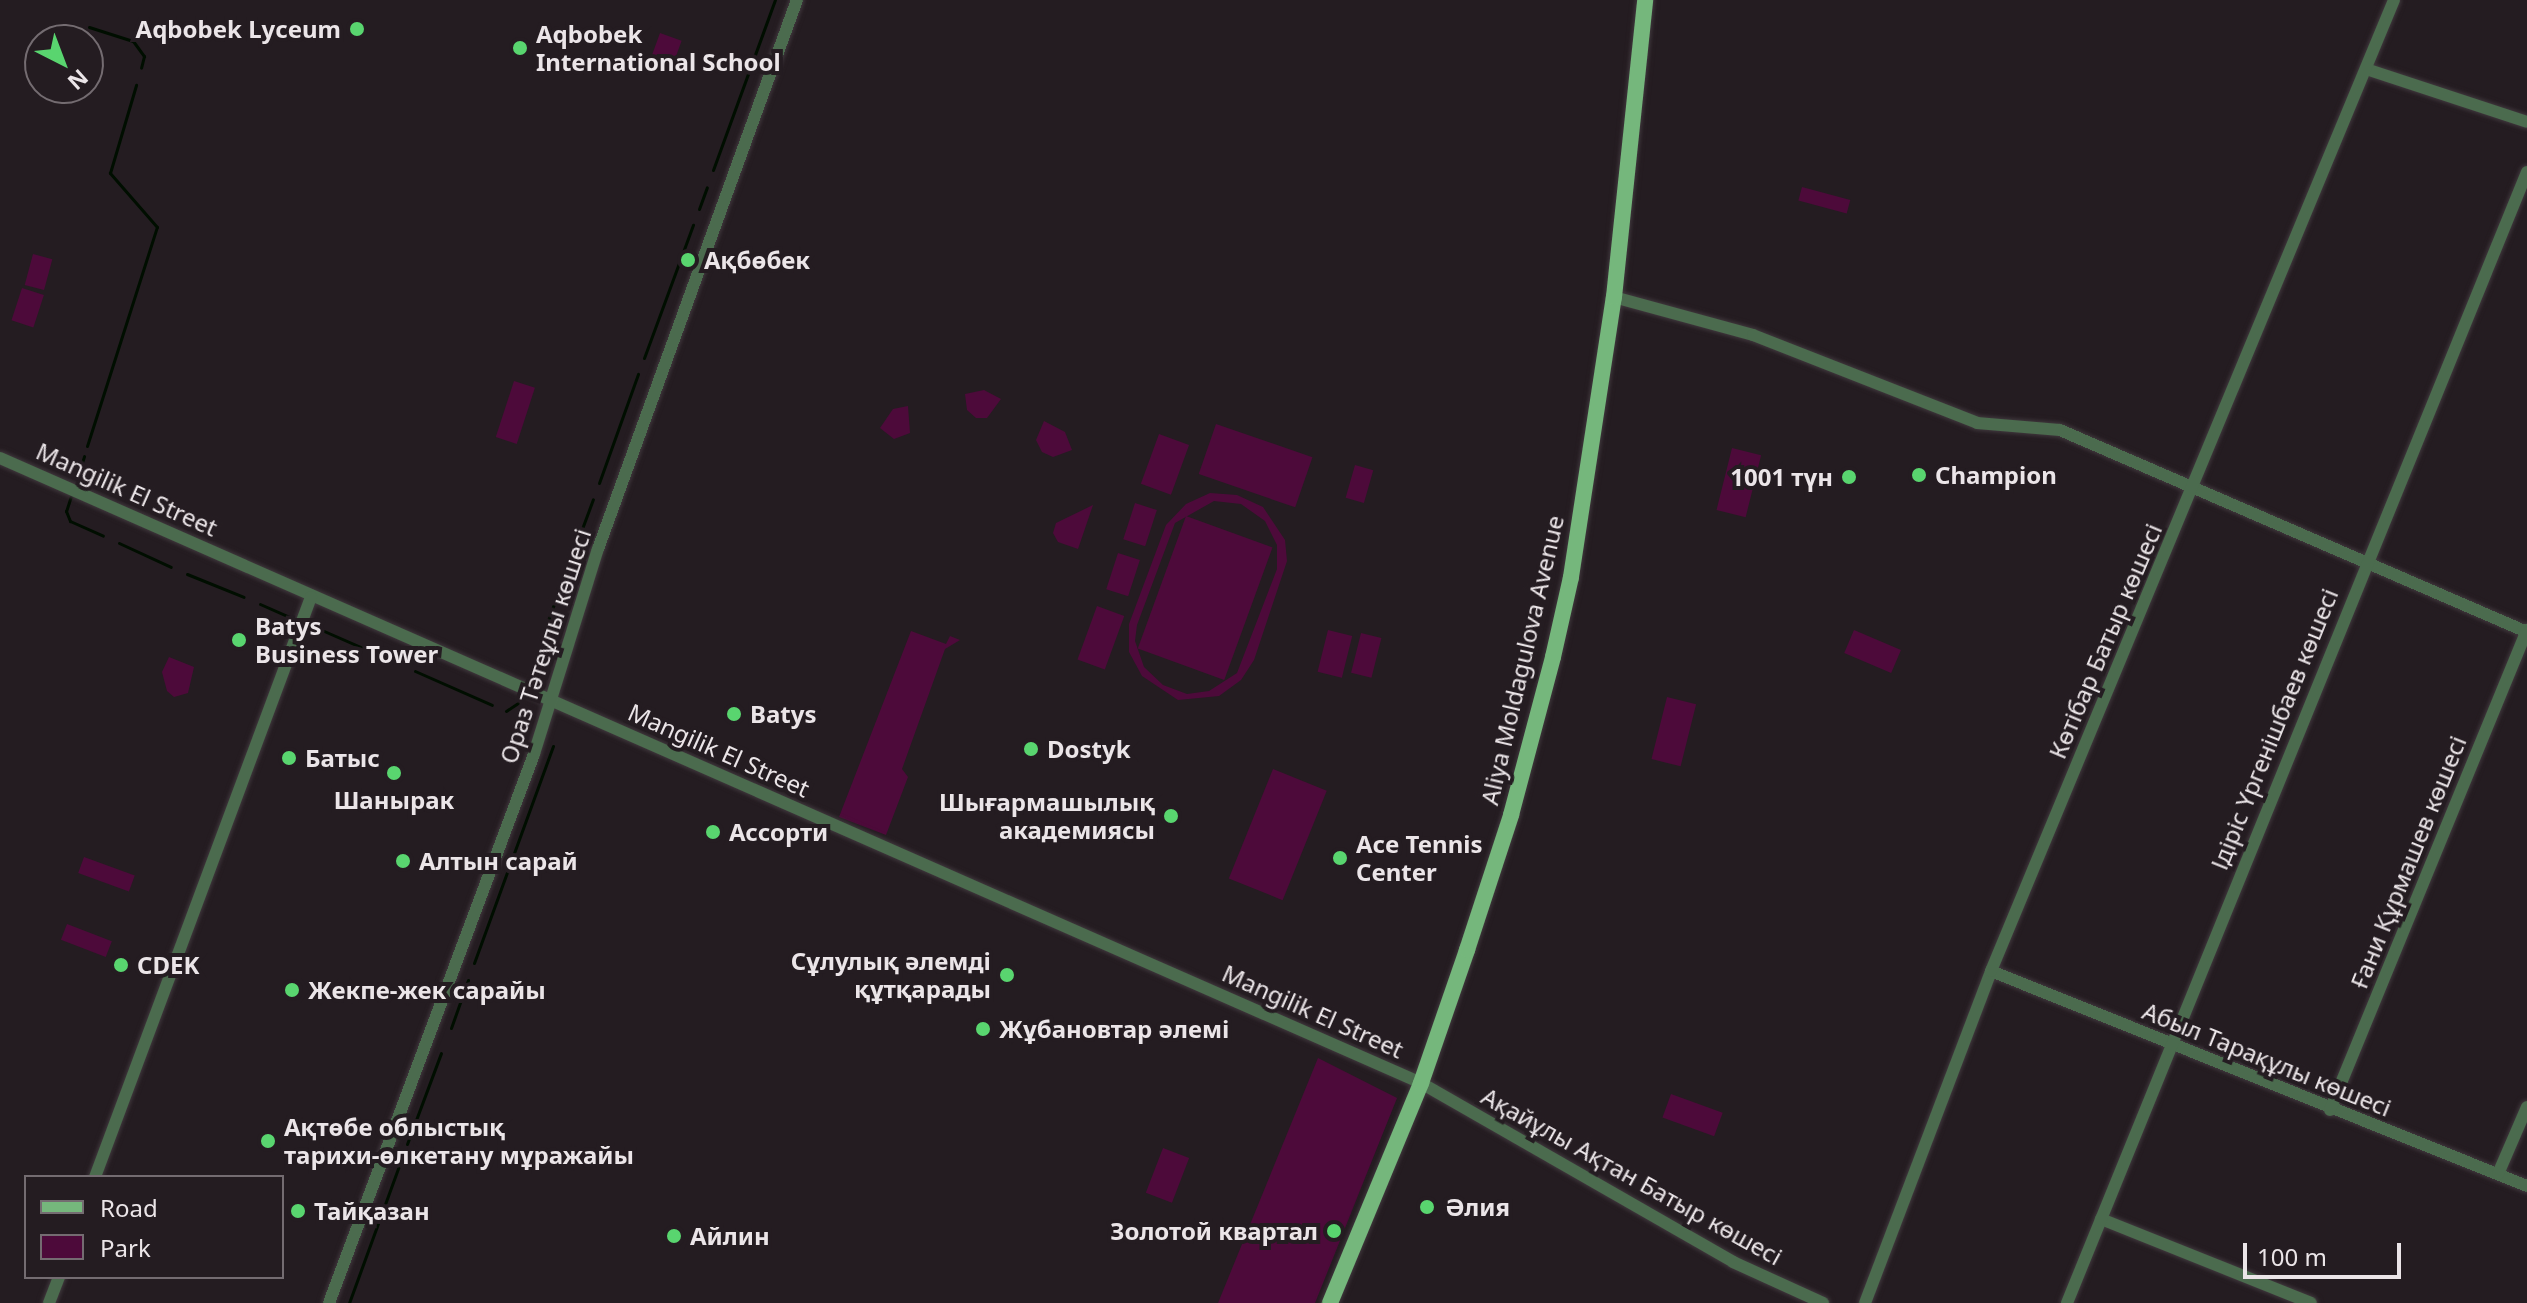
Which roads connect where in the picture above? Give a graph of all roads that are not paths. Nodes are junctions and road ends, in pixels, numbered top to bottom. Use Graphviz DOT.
graph roads {
  1 [pos="797,0"];
  2 [pos="1645,0"];
  3 [pos="2394,0"];
  4 [pos="2366,69"];
  5 [pos="2527,122"];
  6 [pos="2527,172"];
  7 [pos="1614,297"];
  8 [pos="0,458"];
  9 [pos="2192,490"];
  10 [pos="2364,563"];
  11 [pos="311,597"];
  12 [pos="2527,631"];
  13 [pos="549,698"];
  14 [pos="1991,971"];
  15 [pos="2173,1044"];
  16 [pos="1421,1083"];
  17 [pos="2527,1107"];
  18 [pos="2330,1110"];
  19 [pos="2498,1174"];
  20 [pos="96,1175"];
  21 [pos="2527,1186"];
  22 [pos="2101,1219"];
  23 [pos="58,1279"];
  24 [pos="49,1303"];
  25 [pos="329,1303"];
  26 [pos="1330,1303"];
  27 [pos="1822,1303"];
  28 [pos="1865,1303"];
  29 [pos="2067,1303"];
  30 [pos="2311,1303"];
  1 -- 13 [label="street, Ораз Тәтеұлы көшесі"];
  2 -- 7 [label="main road, Aliya Moldagulova Avenue"];
  3 -- 4 [label="street, Көтібар Батыр көшесі"];
  4 -- 5 [label="street"];
  4 -- 9 [label="street, Көтібар Батыр көшесі"];
  6 -- 10 [label="street, Ідіріс Үргенішбаев көшесі"];
  7 -- 9 [label="street"];
  7 -- 16 [label="main road, Aliya Moldagulova Avenue"];
  8 -- 11 [label="street, Mangilik El Street"];
  9 -- 10 [label="street"];
  9 -- 14 [label="street, Көтібар Батыр көшесі"];
  10 -- 12 [label="street"];
  10 -- 15 [label="street, Ідіріс Үргенішбаев көшесі"];
  11 -- 13 [label="street, Mangilik El Street"];
  11 -- 20 [label="street"];
  12 -- 18 [label="street, Ғани Құрмашев көшесі"];
  13 -- 16 [label="street, Mangilik El Street"];
  13 -- 25 [label="street, Ораз Тәтеұлы көшесі"];
  14 -- 15 [label="street, Абыл Тарақұлы көшесі"];
  14 -- 28 [label="street, Көтібар Батыр көшесі"];
  15 -- 18 [label="street, Абыл Тарақұлы көшесі"];
  15 -- 22 [label="street, Ідіріс Үргенішбаев көшесі"];
  16 -- 26 [label="main road, Aliya Moldagulova Avenue"];
  16 -- 27 [label="street, Ақайұлы Ақтан Батыр көшесі"];
  17 -- 19 [label="street"];
  18 -- 19 [label="street, Абыл Тарақұлы көшесі"];
  19 -- 21 [label="street, Абыл Тарақұлы көшесі"];
  22 -- 29 [label="street, Ідіріс Үргенішбаев көшесі"];
  22 -- 30 [label="street"];
  23 -- 24 [label="street"];
}
